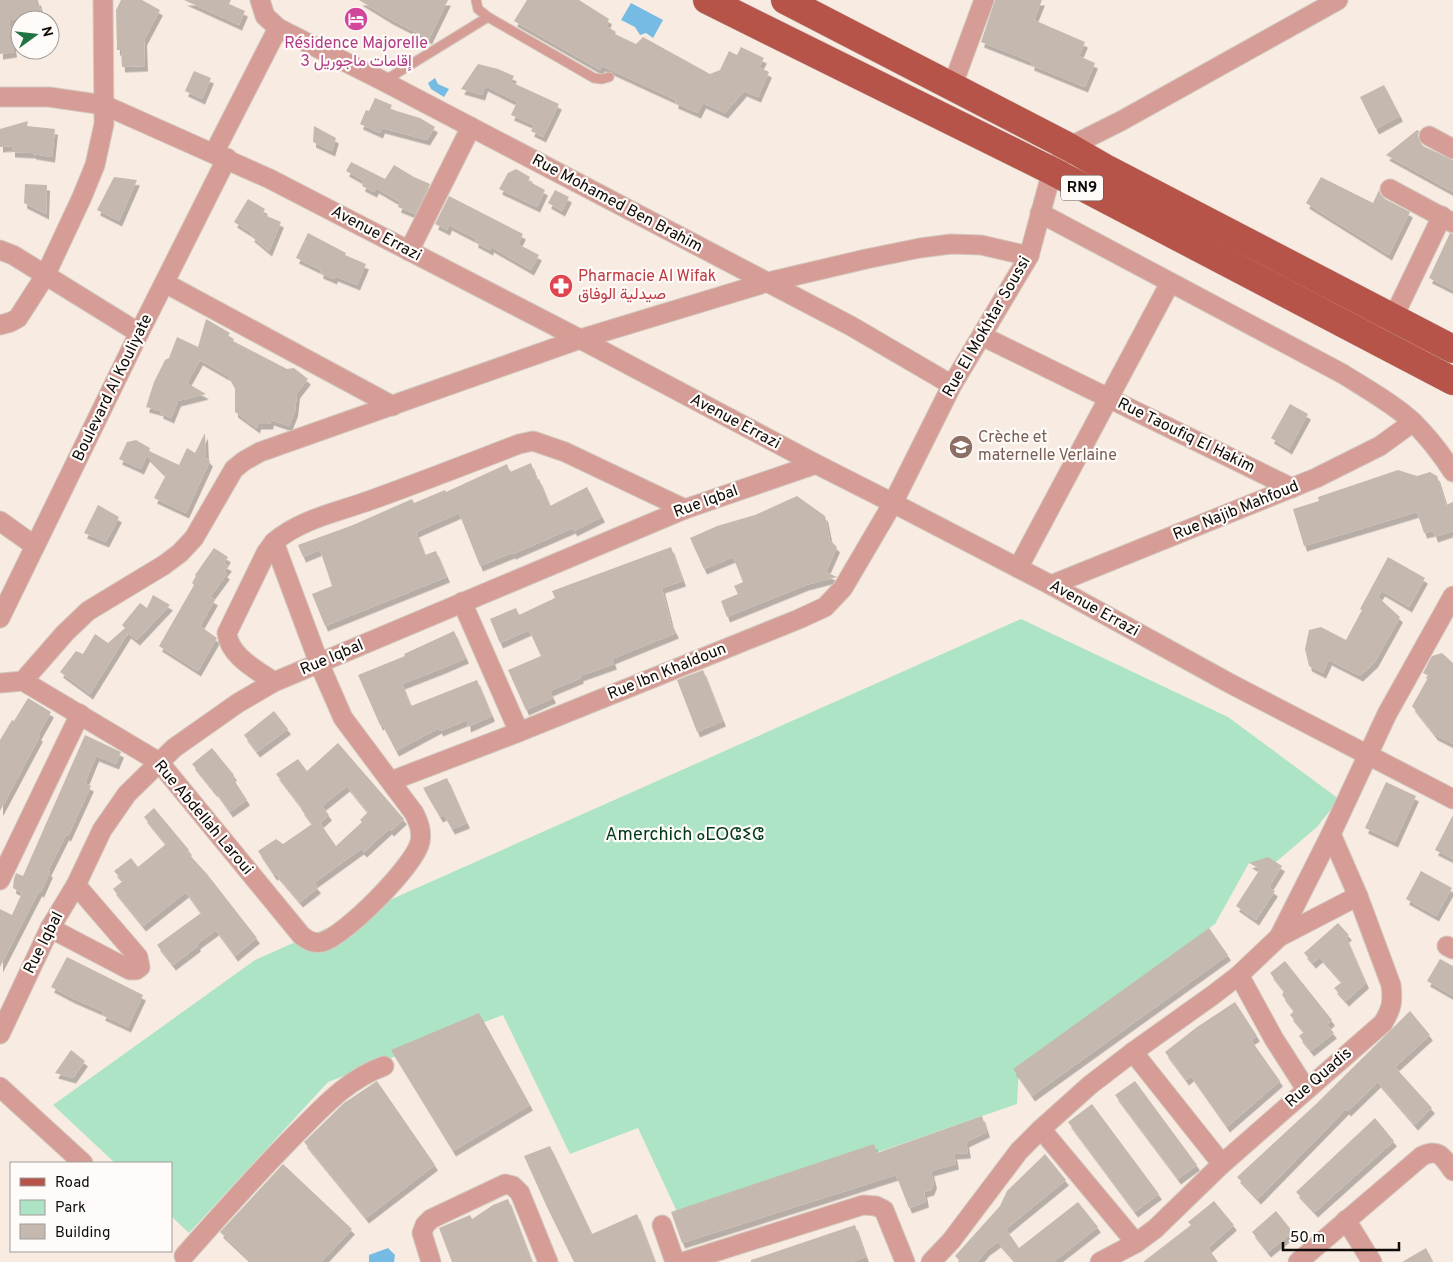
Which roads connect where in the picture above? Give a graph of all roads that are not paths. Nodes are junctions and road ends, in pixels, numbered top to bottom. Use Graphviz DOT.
graph roads {
  1 [pos="103,0"];
  2 [pos="260,0"];
  3 [pos="476,0"];
  4 [pos="707,0"];
  5 [pos="785,0"];
  6 [pos="984,0"];
  7 [pos="1330,2"];
  8 [pos="488,17"];
  9 [pos="278,28"];
  10 [pos="608,77"];
  11 [pos="383,81"];
  12 [pos="952,86"];
  13 [pos="0,97"];
  14 [pos="104,105"];
  15 [pos="471,127"];
  16 [pos="1429,136"];
  17 [pos="1068,147"];
  18 [pos="1453,149"];
  19 [pos="221,155"];
  20 [pos="1052,171"];
  21 [pos="1390,189"];
  22 [pos="1040,213"];
  23 [pos="1448,220"];
  24 [pos="0,250"];
  25 [pos="408,251"];
  26 [pos="1029,256"];
  27 [pos="45,276"];
  28 [pos="768,282"];
  29 [pos="165,283"];
  30 [pos="1170,283"];
  31 [pos="1393,318"];
  32 [pos="0,325"];
  33 [pos="139,333"];
  34 [pos="982,336"];
  35 [pos="580,339"];
  36 [pos="1453,348"];
  37 [pos="1453,381"];
  38 [pos="952,385"];
  39 [pos="1108,397"];
  40 [pos="393,406"];
  41 [pos="1413,422"];
  42 [pos="816,464"];
  43 [pos="1453,472"];
  44 [pos="1292,488"];
  45 [pos="894,502"];
  46 [pos="685,509"];
  47 [pos="0,522"];
  48 [pos="274,542"];
  49 [pos="35,546"];
  50 [pos="1018,568"];
  51 [pos="1051,585"];
  52 [pos="1453,596"];
  53 [pos="462,602"];
  54 [pos="0,618"];
  55 [pos="319,663"];
  56 [pos="23,681"];
  57 [pos="274,682"];
  58 [pos="0,683"];
  59 [pos="80,714"];
  60 [pos="519,732"];
  61 [pos="1368,754"];
  62 [pos="160,762"];
  63 [pos="391,781"];
  64 [pos="1453,799"];
  65 [pos="1331,834"];
  66 [pos="0,880"];
  67 [pos="76,885"];
  68 [pos="1358,896"];
  69 [pos="50,928"];
  70 [pos="1279,937"];
  71 [pos="1239,975"];
  72 [pos="0,1034"];
  73 [pos="1133,1052"];
  74 [pos="384,1066"];
  75 [pos="0,1087"];
  76 [pos="1306,1089"];
  77 [pos="1041,1129"];
  78 [pos="82,1162"];
  79 [pos="1222,1164"];
  80 [pos="1453,1170"];
  81 [pos="1346,1220"];
  82 [pos="662,1225"];
  83 [pos="1136,1243"];
  84 [pos="182,1254"];
  85 [pos="431,1262"];
  86 [pos="548,1262"];
  87 [pos="675,1262"];
  88 [pos="683,1262"];
  89 [pos="906,1262"];
  90 [pos="932,1262"];
  91 [pos="1100,1262"];
  92 [pos="1298,1262"];
  93 [pos="1372,1262"];
  1 -- 14 [label="street"];
  2 -- 9 [label="street"];
  3 -- 8 [label="lane"];
  4 -- 20 [label="main road, RN9"];
  5 -- 12 [label="main road, RN9"];
  6 -- 12 [label="street"];
  7 -- 17 [label="street"];
  8 -- 10 [label="lane"];
  8 -- 11 [label="lane"];
  9 -- 11 [label="street, Rue Mohamed Ben Brahim"];
  9 -- 19 [label="street, Boulevard Al Kouliyate"];
  11 -- 15 [label="street, Rue Mohamed Ben Brahim"];
  12 -- 17 [label="main road, RN9"];
  13 -- 14 [label="street, Avenue Errazi"];
  14 -- 19 [label="street, Avenue Errazi"];
  14 -- 27 [label="street"];
  15 -- 25 [label="street"];
  15 -- 28 [label="street, Rue Mohamed Ben Brahim"];
  16 -- 18 [label="street"];
  17 -- 20 [label="street, Rue El Mokhtar Soussi"];
  17 -- 31 [label="main road, RN9"];
  19 -- 25 [label="street, Avenue Errazi"];
  19 -- 29 [label="street, Boulevard Al Kouliyate"];
  20 -- 22 [label="street, Rue El Mokhtar Soussi"];
  20 -- 37 [label="main road, RN9"];
  21 -- 23 [label="street"];
  22 -- 26 [label="street, Rue El Mokhtar Soussi"];
  22 -- 30 [label="street"];
  23 -- 31 [label="street"];
  24 -- 27 [label="street"];
  25 -- 35 [label="street, Avenue Errazi"];
  26 -- 28 [label="street"];
  26 -- 34 [label="street, Rue El Mokhtar Soussi"];
  27 -- 32 [label="street"];
  27 -- 33 [label="street"];
  28 -- 35 [label="street"];
  28 -- 38 [label="street, Rue Mohamed Ben Brahim"];
  29 -- 33 [label="street, Boulevard Al Kouliyate"];
  29 -- 40 [label="street"];
  30 -- 39 [label="street, Rue Taoufiq El Hakim"];
  30 -- 41 [label="street"];
  31 -- 36 [label="main road, RN9"];
  33 -- 49 [label="street, Boulevard Al Kouliyate"];
  34 -- 38 [label="street, Rue El Mokhtar Soussi"];
  34 -- 39 [label="street, Rue Taoufiq El Hakim"];
  35 -- 40 [label="street"];
  35 -- 42 [label="street, Avenue Errazi"];
  38 -- 45 [label="street, Rue El Mokhtar Soussi"];
  39 -- 44 [label="street, Rue Taoufiq El Hakim"];
  39 -- 50 [label="street, Rue Taoufiq El Hakim"];
  40 -- 56 [label="street"];
  41 -- 43 [label="street"];
  41 -- 44 [label="street, Rue Najib Mahfoud"];
  42 -- 45 [label="street, Avenue Errazi"];
  42 -- 46 [label="street, Rue Iqbal"];
  44 -- 51 [label="street, Rue Najib Mahfoud"];
  45 -- 50 [label="street, Avenue Errazi"];
  45 -- 60 [label="street, Rue Ibn Khaldoun"];
  46 -- 48 [label="street"];
  46 -- 53 [label="street, Rue Iqbal"];
  47 -- 49 [label="street"];
  48 -- 55 [label="street"];
  48 -- 57 [label="street"];
  49 -- 54 [label="street, Boulevard Al Kouliyate"];
  50 -- 51 [label="street, Avenue Errazi"];
  51 -- 61 [label="street, Avenue Errazi"];
  52 -- 61 [label="street"];
  53 -- 55 [label="street, Rue Iqbal"];
  53 -- 60 [label="street"];
  55 -- 57 [label="street, Rue Iqbal"];
  55 -- 63 [label="street"];
  56 -- 58 [label="street"];
  56 -- 59 [label="street, Rue Abdellah Laroui"];
  57 -- 62 [label="street, Rue Iqbal"];
  59 -- 62 [label="street, Rue Abdellah Laroui"];
  59 -- 66 [label="street"];
  60 -- 63 [label="street, Rue Ibn Khaldoun"];
  61 -- 64 [label="street, Avenue Errazi"];
  61 -- 65 [label="street"];
  62 -- 63 [label="street, Rue Abdellah Laroui"];
  62 -- 67 [label="street, Rue Iqbal"];
  65 -- 68 [label="street, Rue Quadis"];
  65 -- 70 [label="street"];
  67 -- 69 [label="street, Rue Iqbal"];
  67 -- 69 [label="street"];
  68 -- 70 [label="street"];
  68 -- 76 [label="street, Rue Quadis"];
  69 -- 72 [label="street, Rue Iqbal"];
  70 -- 71 [label="street"];
  71 -- 73 [label="street"];
  71 -- 76 [label="street"];
  73 -- 77 [label="street"];
  73 -- 79 [label="street"];
  74 -- 84 [label="street"];
  75 -- 78 [label="street"];
  76 -- 79 [label="street, Rue Quadis"];
  77 -- 83 [label="street"];
  77 -- 90 [label="street"];
  79 -- 83 [label="street, Rue Quadis"];
  80 -- 81 [label="street"];
  81 -- 92 [label="street"];
  81 -- 93 [label="street"];
  82 -- 87 [label="street"];
  83 -- 91 [label="street, Rue Quadis"];
  85 -- 86 [label="street"];
  88 -- 89 [label="street"];
}
